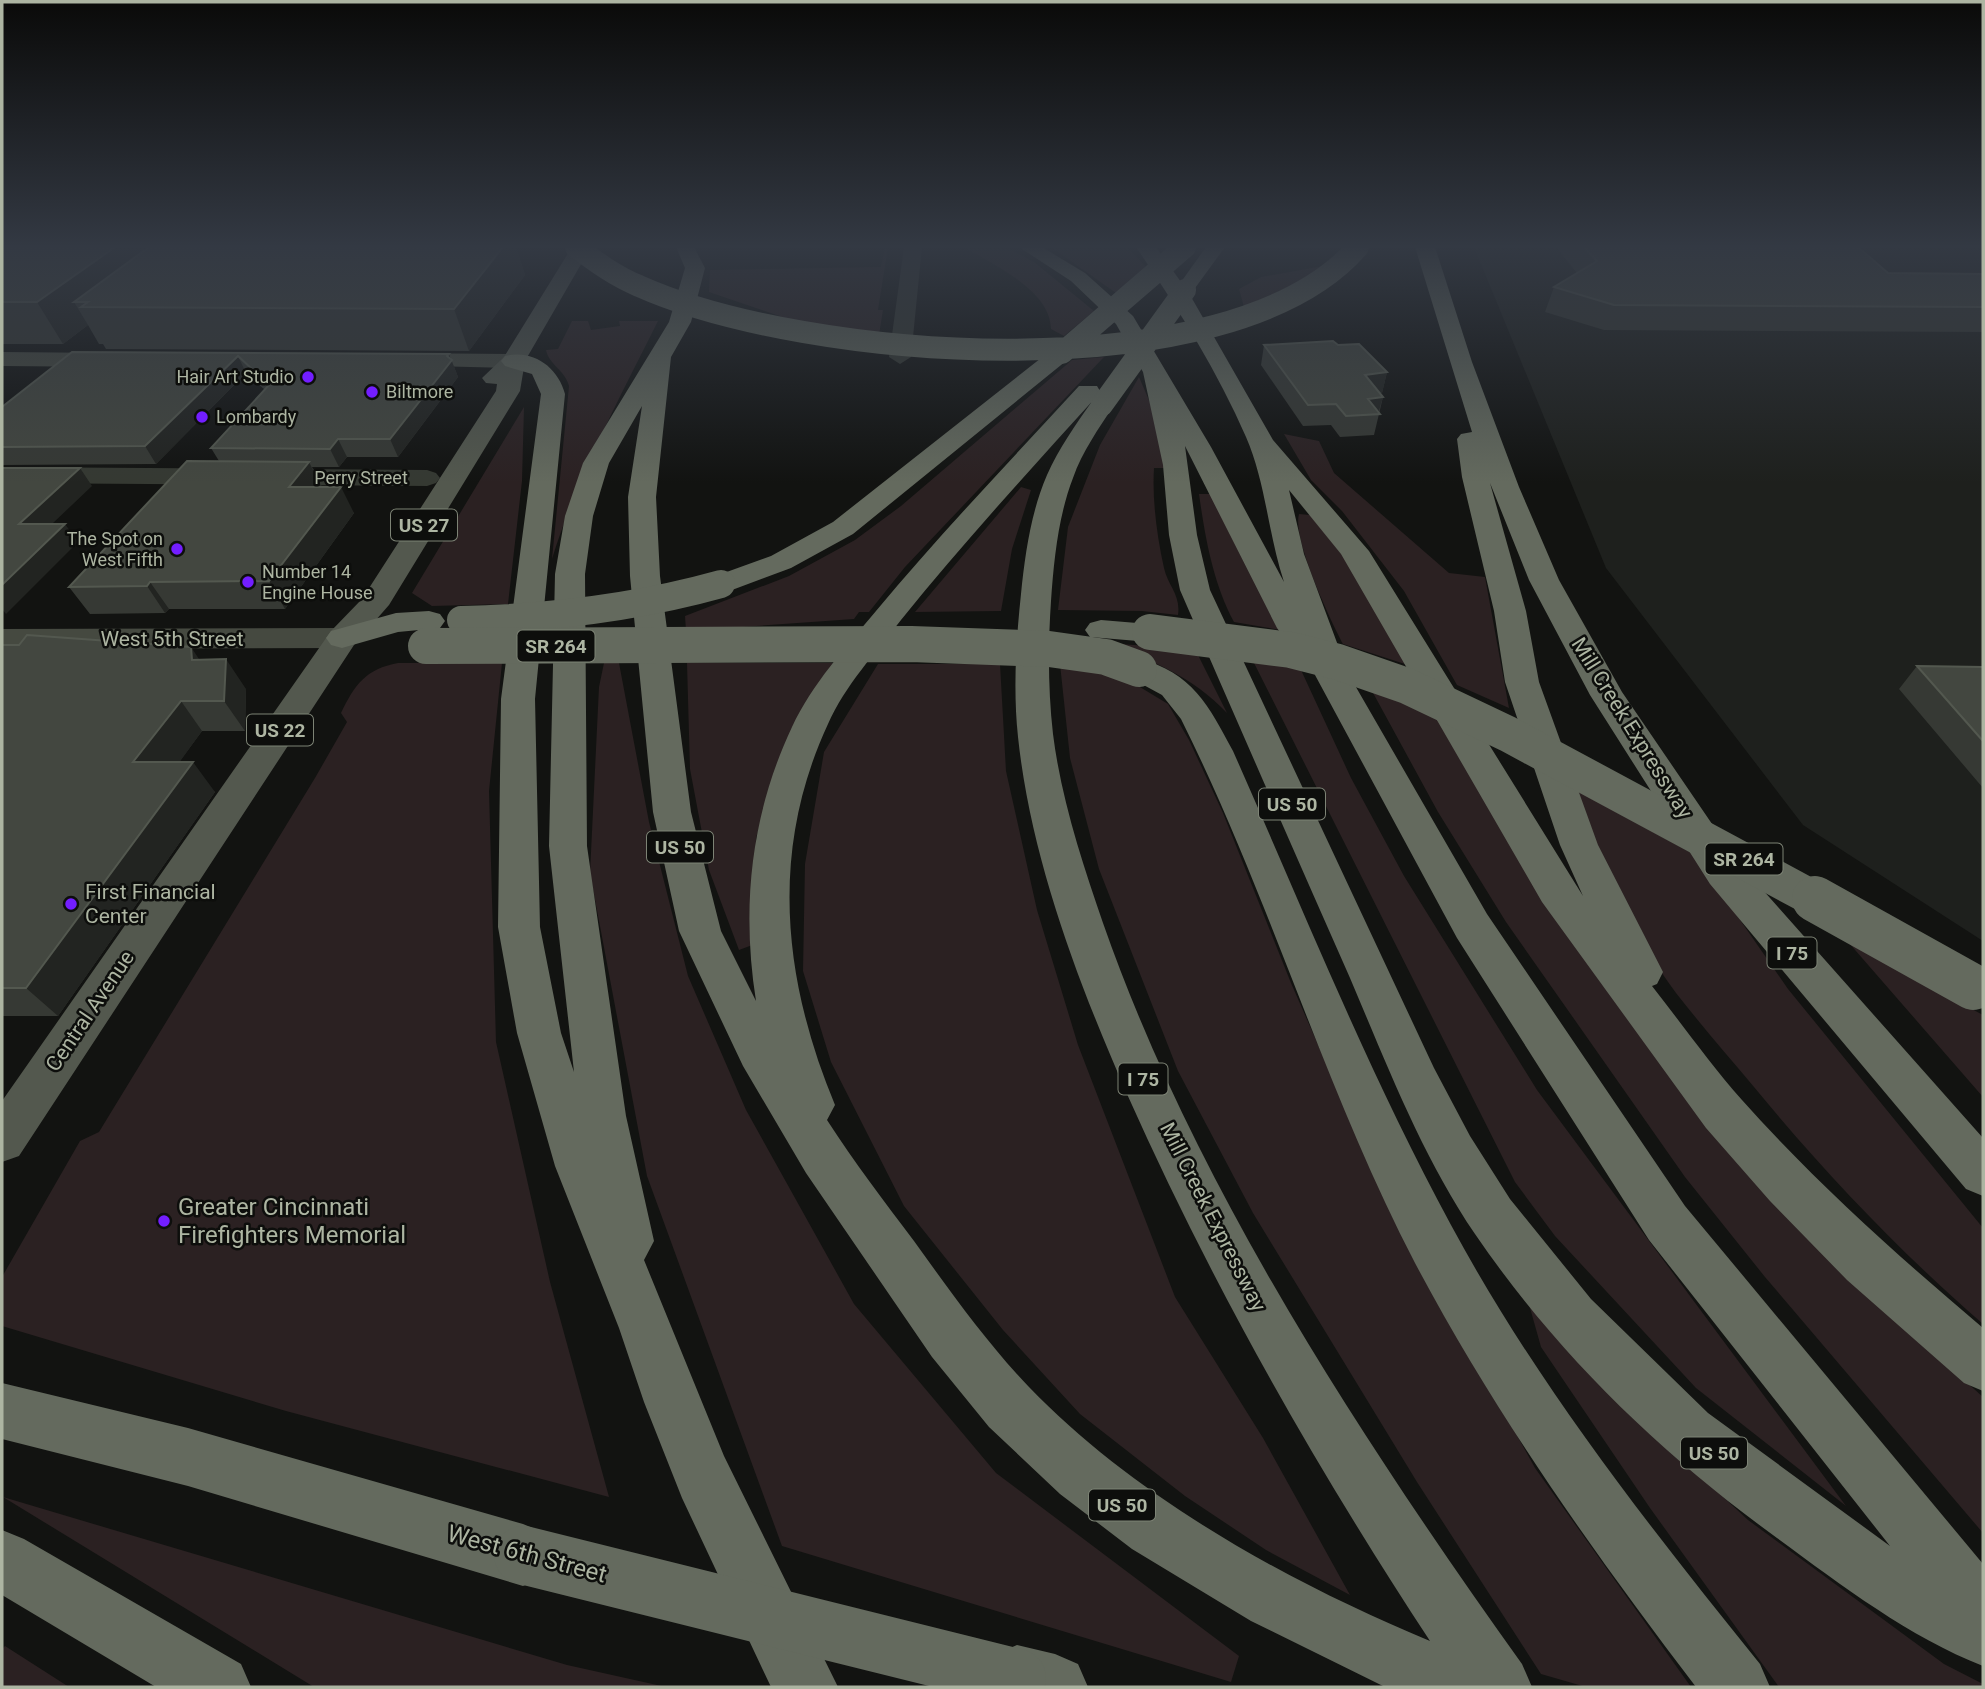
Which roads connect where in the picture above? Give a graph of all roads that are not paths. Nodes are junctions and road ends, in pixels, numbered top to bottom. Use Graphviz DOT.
graph roads {
  1 [pos="534,326"];
  2 [pos="676,326"];
  3 [pos="778,326"];
  4 [pos="791,326"];
  5 [pos="904,326"];
  6 [pos="1093,326"];
  7 [pos="1128,326"];
  8 [pos="1158,326"];
  9 [pos="1199,326"];
  10 [pos="1210,326"];
  11 [pos="1449,326"];
  12 [pos="92,336"];
  13 [pos="838,339"];
  14 [pos="900,357"];
  15 [pos="2,359"];
  16 [pos="63,359"];
  17 [pos="661,359"];
  18 [pos="142,360"];
  19 [pos="371,360"];
  20 [pos="513,361"];
  21 [pos="1460,362"];
  22 [pos="1154,370"];
  23 [pos="33,383"];
  24 [pos="1095,398"];
  25 [pos="1259,437"];
  26 [pos="2,475"];
  27 [pos="427,478"];
  28 [pos="428,633"];
  29 [pos="342,638"];
  30 [pos="2,639"];
  31 [pos="911,644"];
  32 [pos="1145,650"];
  33 [pos="1401,798"];
  34 [pos="1978,990"];
  35 [pos="1723,1113"];
  36 [pos="2,1140"];
  37 [pos="1983,1173"];
  38 [pos="907,1278"];
  39 [pos="646,1328"];
  40 [pos="1983,1364"];
  41 [pos="2,1411"];
  42 [pos="2,1561"];
  43 [pos="1983,1613"];
  44 [pos="1983,1634"];
  45 [pos="1036,1683"];
  46 [pos="218,1687"];
  47 [pos="805,1687"];
  48 [pos="1461,1687"];
  49 [pos="1499,1687"];
  50 [pos="1737,1687"];
  1 -- 20 [label="main road, Central Avenue / US 27"];
  2 -- 17 [label="highway, US 50"];
  3 -- 13 [label="highway, bridge"];
  4 -- 13 [label="highway, bridge"];
  5 -- 14 [label="street"];
  6 -- 28 [label="highway, bridge"];
  7 -- 22 [label="highway, US 50"];
  8 -- 24 [label="highway, Mill Creek Expressway / I 75, bridge"];
  9 -- 25 [label="highway"];
  10 -- 13 [label="highway, bridge"];
  11 -- 21 [label="highway, Mill Creek Expressway / I 75"];
  12 -- 16 [label="street"];
  15 -- 16 [label="street"];
  16 -- 18 [label="street"];
  16 -- 23 [label="street"];
  17 -- 38 [label="highway, US 50"];
  17 -- 39 [label="highway"];
  19 -- 20 [label="street"];
  20 -- 27 [label="main road, Central Avenue / US 27"];
  20 -- 29 [label="main road, Central Avenue / US 27"];
  20 -- 39 [label="highway"];
  21 -- 35 [label="highway"];
  21 -- 37 [label="highway, Mill Creek Expressway / I 75"];
  22 -- 33 [label="highway"];
  22 -- 44 [label="highway, US 50"];
  24 -- 38 [label="highway"];
  24 -- 49 [label="highway, Mill Creek Expressway / I 75"];
  25 -- 33 [label="highway"];
  25 -- 35 [label="highway"];
  26 -- 27 [label="street, Perry Street"];
  27 -- 29 [label="main road, Central Avenue / US 27"];
  28 -- 29 [label="highway, SR 264"];
  28 -- 31 [label="highway, SR 264, bridge"];
  29 -- 30 [label="street, West 5th Street"];
  29 -- 36 [label="main road, Central Avenue / US 22"];
  31 -- 32 [label="highway, bridge"];
  31 -- 32 [label="highway, SR 264, bridge"];
  32 -- 34 [label="highway, SR 264, bridge"];
  32 -- 50 [label="highway"];
  33 -- 43 [label="highway"];
  35 -- 40 [label="highway"];
  38 -- 48 [label="highway, US 50"];
  39 -- 47 [label="highway"];
  41 -- 45 [label="highway, West 6th Street, bridge"];
  42 -- 46 [label="highway"];
}
